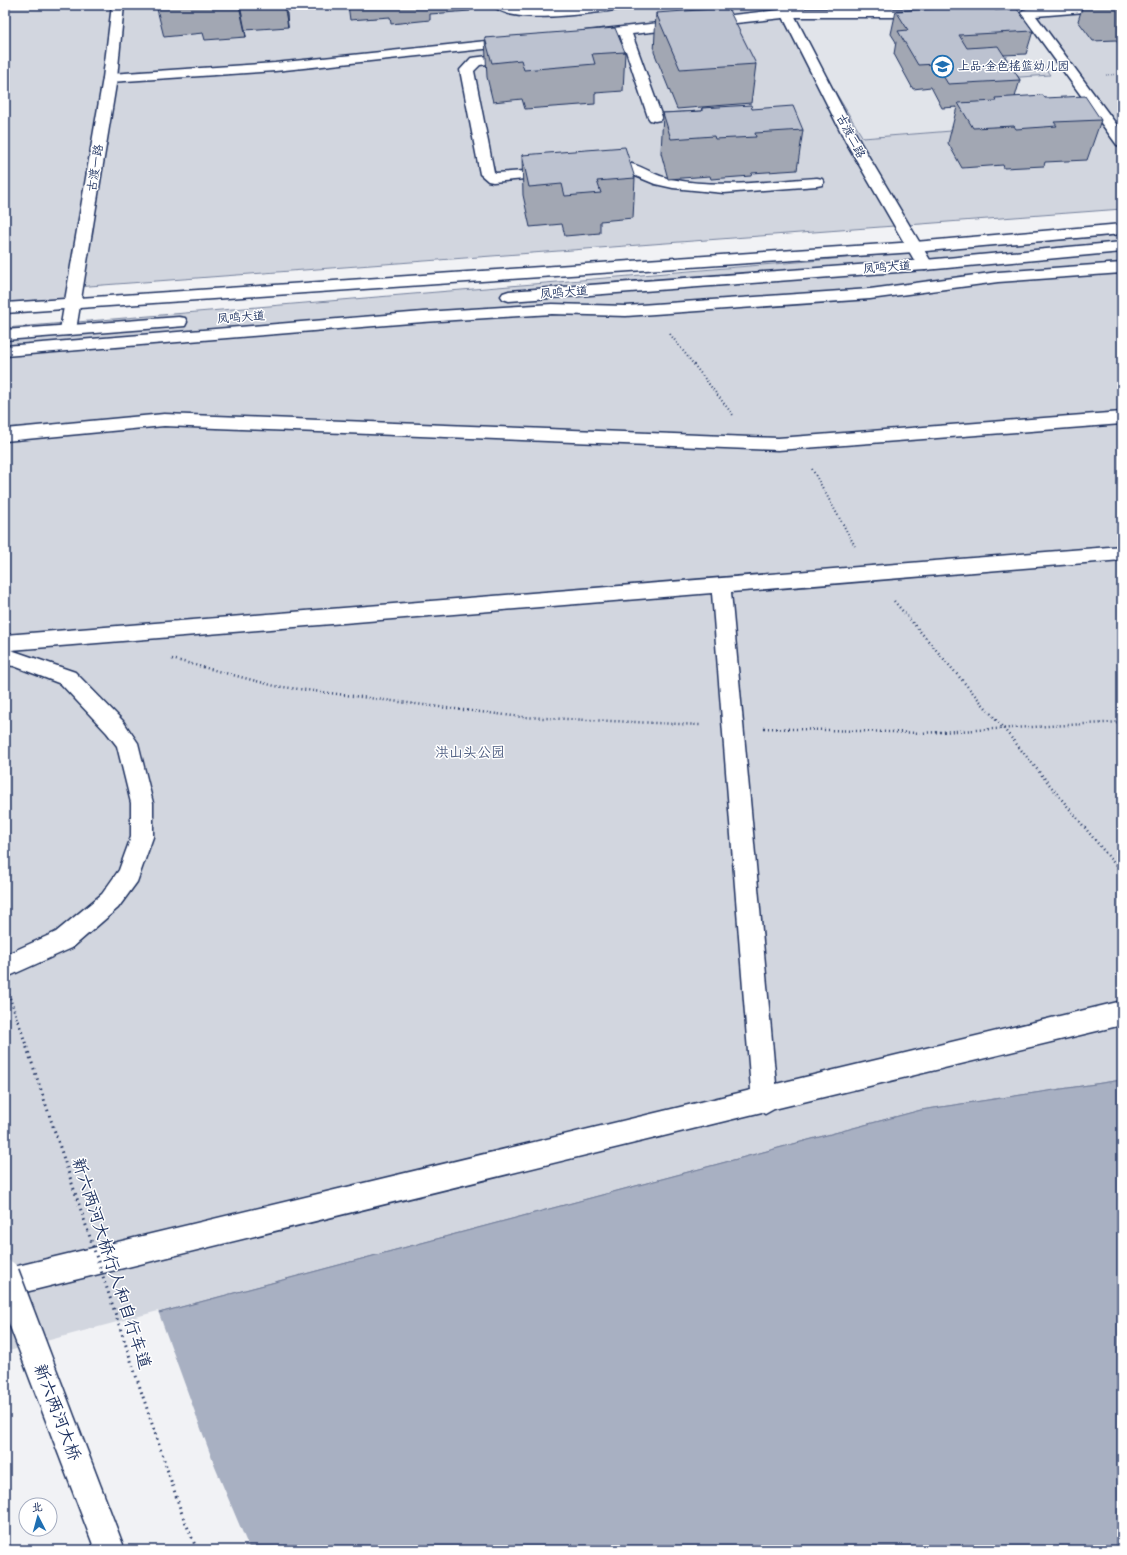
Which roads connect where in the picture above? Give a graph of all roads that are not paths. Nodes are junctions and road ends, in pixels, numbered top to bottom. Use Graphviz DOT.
graph roads {
  1 [pos="118,5"];
  2 [pos="499,5"];
  3 [pos="622,5"];
  4 [pos="1122,6"];
  5 [pos="786,11"];
  6 [pos="939,13"];
  7 [pos="1011,13"];
  8 [pos="1027,13"];
  9 [pos="625,31"];
  10 [pos="570,36"];
  11 [pos="532,40"];
  12 [pos="631,47"];
  13 [pos="584,51"];
  14 [pos="522,57"];
  15 [pos="110,78"];
  16 [pos="655,117"];
  17 [pos="1122,142"];
  18 [pos="589,170"];
  19 [pos="565,172"];
  20 [pos="817,182"];
  21 [pos="1122,229"];
  22 [pos="915,247"];
  23 [pos="1122,247"];
  24 [pos="925,265"];
  25 [pos="1122,268"];
  26 [pos="73,304"];
  27 [pos="5,308"];
  28 [pos="218,319"];
  29 [pos="195,320"];
  30 [pos="68,330"];
  31 [pos="5,335"];
  32 [pos="5,351"];
  33 [pos="1122,418"];
  34 [pos="5,435"];
  35 [pos="1122,552"];
  36 [pos="721,585"];
  37 [pos="5,643"];
  38 [pos="5,657"];
  39 [pos="5,967"];
  40 [pos="1122,1014"];
  41 [pos="765,1100"];
  42 [pos="5,1274"];
  43 [pos="5,1283"];
  44 [pos="110,1550"];
  1 -- 15 [label="street, 古渡一路"];
  2 -- 3 [label="street"];
  4 -- 8 [label="street"];
  5 -- 6 [label="street"];
  5 -- 9 [label="street"];
  5 -- 22 [label="street, 古渡二路"];
  7 -- 8 [label="street"];
  8 -- 17 [label="street"];
  9 -- 10 [label="street"];
  9 -- 12 [label="street"];
  11 -- 15 [label="street"];
  12 -- 13 [label="street"];
  12 -- 16 [label="street"];
  14 -- 19 [label="street"];
  15 -- 26 [label="street, 古渡一路"];
  18 -- 20 [label="street"];
  21 -- 22 [label="street, 凤鸣大道"];
  22 -- 24 [label="street, 古渡二路"];
  22 -- 26 [label="street, 凤鸣大道"];
  23 -- 24 [label="street, 凤鸣大道"];
  24 -- 28 [label="street, 凤鸣大道"];
  25 -- 32 [label="street"];
  26 -- 27 [label="street, 凤鸣大道"];
  26 -- 30 [label="street, 古渡一路"];
  29 -- 30 [label="street"];
  30 -- 31 [label="street"];
  33 -- 34 [label="street"];
  35 -- 36 [label="street"];
  36 -- 37 [label="street"];
  36 -- 41 [label="street"];
  38 -- 39 [label="street"];
  40 -- 41 [label="street"];
  41 -- 43 [label="street"];
  42 -- 44 [label="street, 新六两河大桥, bridge"];
}
